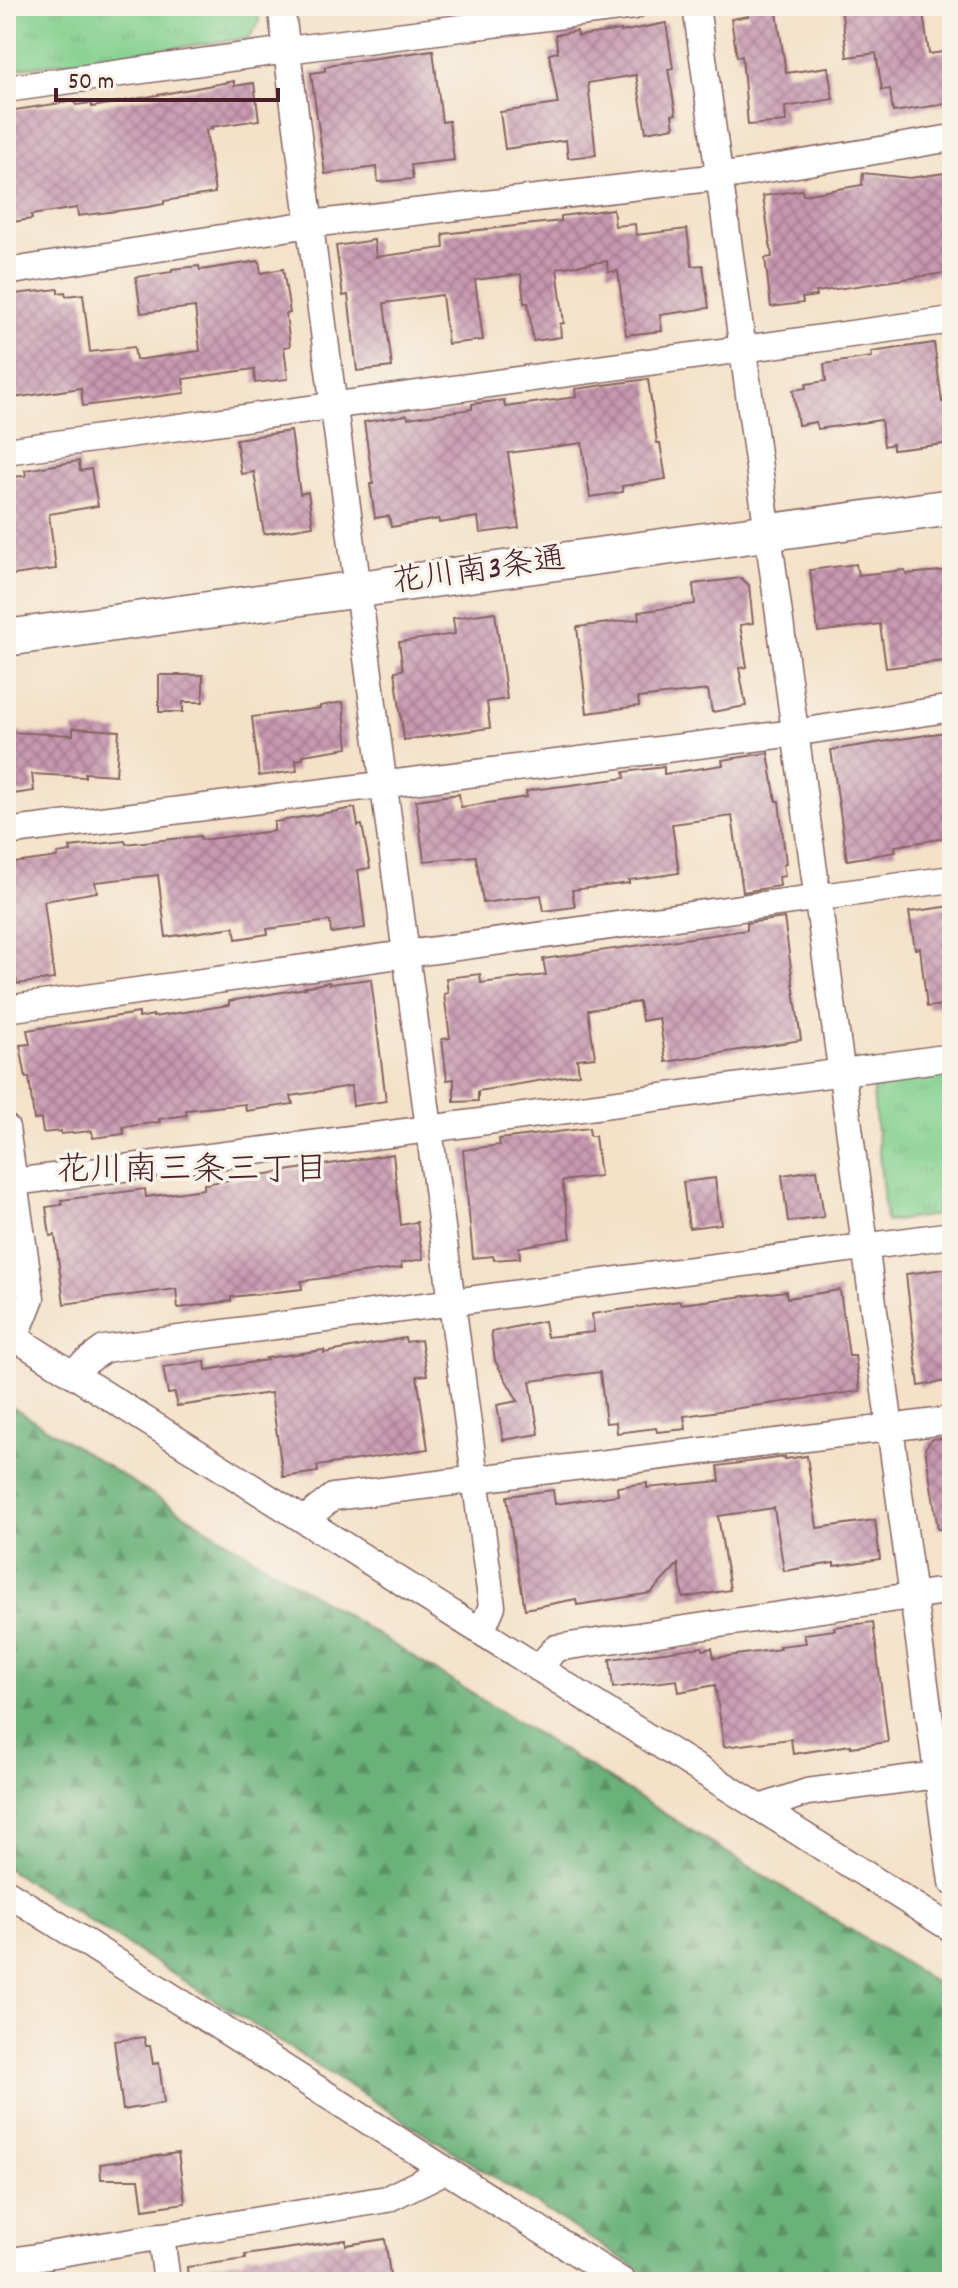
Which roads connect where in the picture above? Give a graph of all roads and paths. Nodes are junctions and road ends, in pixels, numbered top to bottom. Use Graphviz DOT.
graph roads {
  1 [pos="281,6"];
  2 [pos="634,6"];
  3 [pos="696,6"];
  4 [pos="287,50"];
  5 [pos="6,89"];
  6 [pos="952,138"];
  7 [pos="719,177"];
  8 [pos="310,224"];
  9 [pos="6,272"];
  10 [pos="952,320"];
  11 [pos="742,349"];
  12 [pos="334,406"];
  13 [pos="6,451"];
  14 [pos="952,507"];
  15 [pos="766,533"];
  16 [pos="358,589"];
  17 [pos="6,638"];
  18 [pos="952,708"];
  19 [pos="794,733"];
  20 [pos="384,784"];
  21 [pos="6,832"];
  22 [pos="952,879"];
  23 [pos="817,899"];
  24 [pos="406,954"];
  25 [pos="6,1009"];
  26 [pos="952,1057"];
  27 [pos="841,1073"];
  28 [pos="6,1128"];
  29 [pos="429,1129"];
  30 [pos="10,1183"];
  31 [pos="952,1235"];
  32 [pos="865,1248"];
  33 [pos="452,1302"];
  34 [pos="10,1335"];
  35 [pos="71,1373"];
  36 [pos="952,1420"];
  37 [pos="890,1430"];
  38 [pos="475,1480"];
  39 [pos="304,1520"];
  40 [pos="952,1590"];
  41 [pos="913,1596"];
  42 [pos="481,1632"];
  43 [pos="538,1668"];
  44 [pos="945,1774"];
  45 [pos="760,1808"];
  46 [pos="952,1882"];
  47 [pos="6,1892"];
  48 [pos="951,1921"];
  49 [pos="446,2170"];
  50 [pos="161,2236"];
  51 [pos="6,2262"];
  52 [pos="592,2272"];
  53 [pos="167,2282"];
  54 [pos="623,2282"];
  1 -- 4 [label="street"];
  2 -- 4 [label="street"];
  3 -- 7 [label="street"];
  4 -- 5 [label="street"];
  4 -- 8 [label="street"];
  6 -- 7 [label="street"];
  7 -- 8 [label="street"];
  7 -- 11 [label="street"];
  8 -- 9 [label="street"];
  8 -- 12 [label="street"];
  10 -- 11 [label="street"];
  11 -- 12 [label="street"];
  11 -- 15 [label="street"];
  12 -- 13 [label="street"];
  12 -- 16 [label="street"];
  14 -- 15 [label="street, 花川南3条通"];
  15 -- 16 [label="street, 花川南3条通"];
  15 -- 19 [label="street"];
  16 -- 17 [label="street, 花川南3条通"];
  16 -- 20 [label="street"];
  18 -- 19 [label="street"];
  19 -- 20 [label="street"];
  19 -- 23 [label="street"];
  20 -- 21 [label="street"];
  20 -- 24 [label="street"];
  22 -- 23 [label="street"];
  23 -- 24 [label="street"];
  23 -- 27 [label="street"];
  24 -- 25 [label="street"];
  24 -- 29 [label="street"];
  26 -- 27 [label="street"];
  27 -- 29 [label="street"];
  27 -- 32 [label="street"];
  28 -- 30 [label="street"];
  29 -- 30 [label="street"];
  29 -- 33 [label="street"];
  30 -- 34 [label="street"];
  31 -- 32 [label="street"];
  32 -- 33 [label="street"];
  32 -- 37 [label="street"];
  33 -- 35 [label="street"];
  33 -- 38 [label="street"];
  34 -- 35 [label="street"];
  35 -- 39 [label="street"];
  36 -- 37 [label="street"];
  37 -- 38 [label="street"];
  37 -- 41 [label="street"];
  38 -- 39 [label="street"];
  38 -- 42 [label="street"];
  39 -- 42 [label="street"];
  40 -- 41 [label="street"];
  41 -- 43 [label="street"];
  41 -- 44 [label="street"];
  42 -- 43 [label="street"];
  43 -- 45 [label="street"];
  44 -- 45 [label="street"];
  44 -- 46 [label="street"];
  45 -- 48 [label="street"];
  47 -- 49 [label="street"];
  49 -- 50 [label="street"];
  49 -- 52 [label="street"];
  50 -- 51 [label="street"];
  50 -- 53 [label="street"];
  52 -- 54 [label="street"];
}
